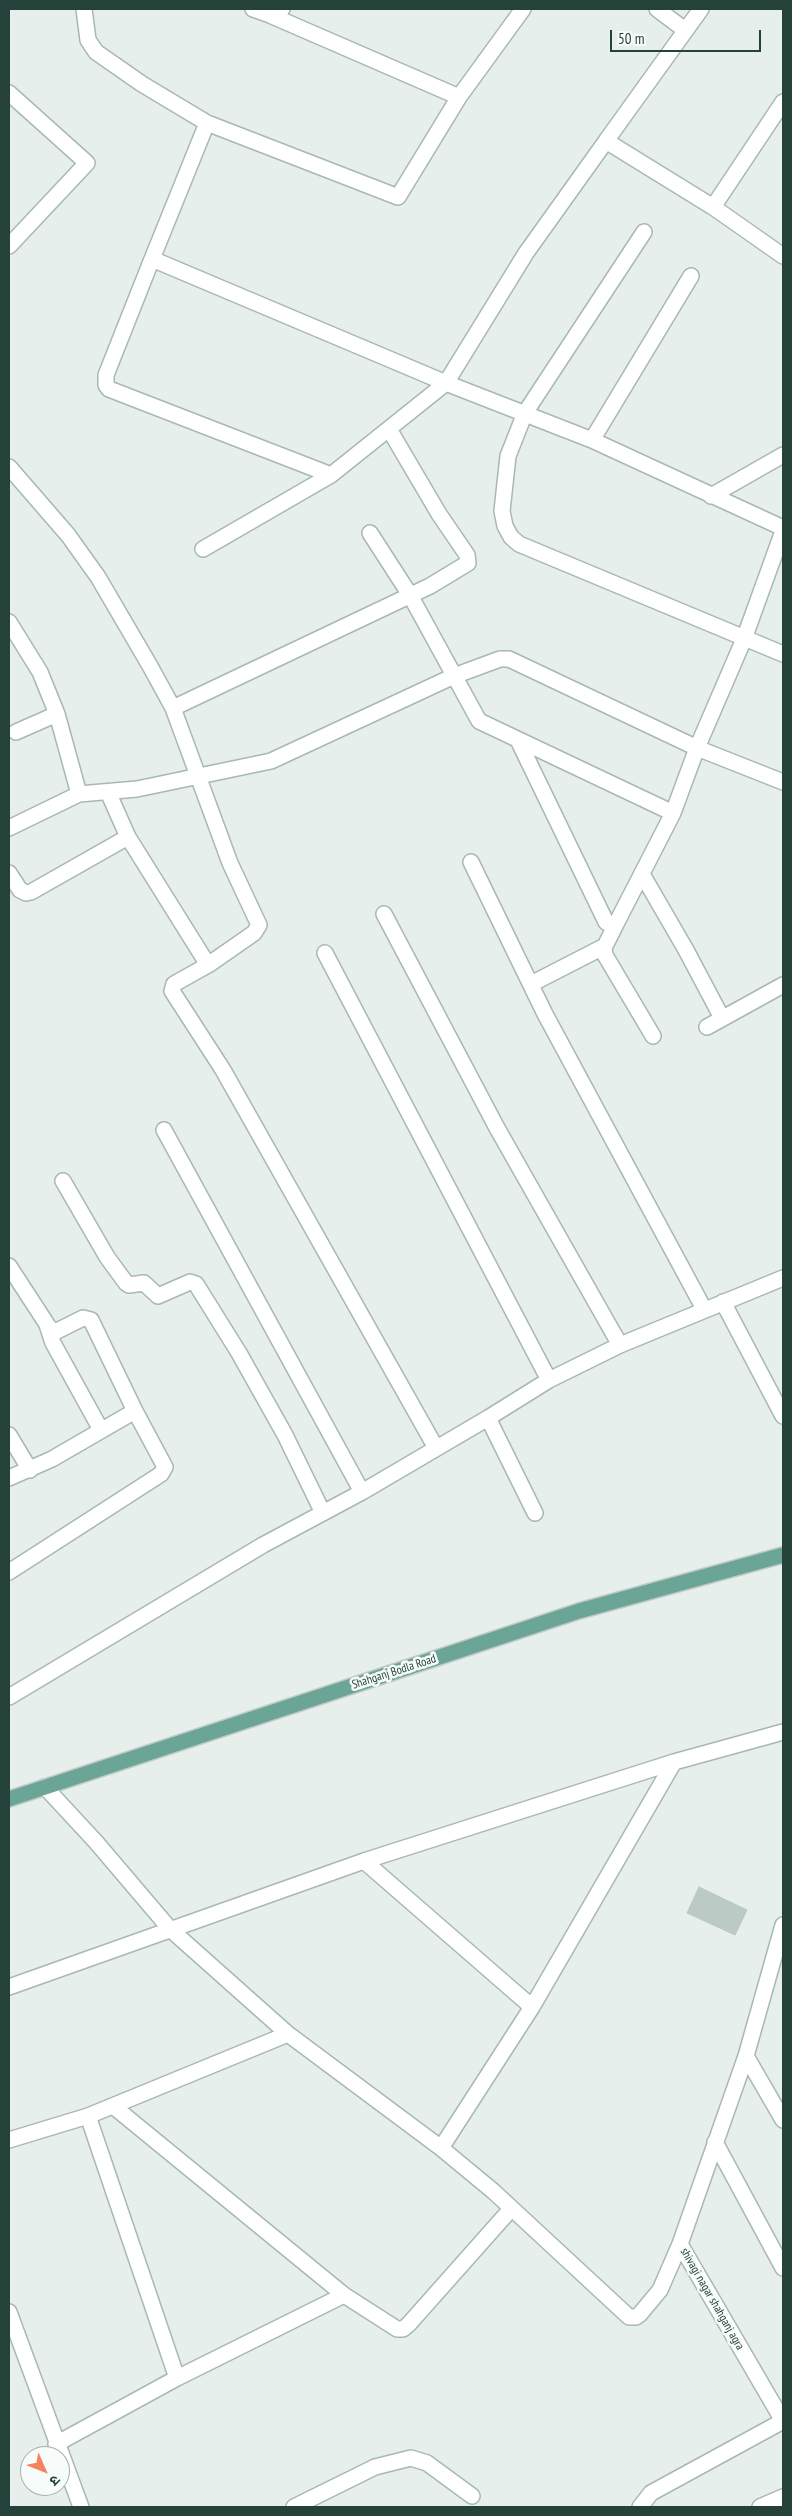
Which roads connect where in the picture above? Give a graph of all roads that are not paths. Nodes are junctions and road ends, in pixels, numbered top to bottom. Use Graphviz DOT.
graph roads {
  1 [pos="84,9"];
  2 [pos="253,9"];
  3 [pos="523,9"];
  4 [pos="657,9"];
  5 [pos="700,9"];
  6 [pos="276,12"];
  7 [pos="685,30"];
  8 [pos="9,94"];
  9 [pos="459,97"];
  10 [pos="783,102"];
  11 [pos="207,123"];
  12 [pos="606,141"];
  13 [pos="713,208"];
  14 [pos="644,232"];
  15 [pos="9,246"];
  16 [pos="783,256"];
  17 [pos="152,259"];
  18 [pos="691,276"];
  19 [pos="446,383"];
  20 [pos="525,413"];
  21 [pos="389,428"];
  22 [pos="592,440"];
  23 [pos="783,455"];
  24 [pos="9,467"];
  25 [pos="331,474"];
  26 [pos="711,496"];
  27 [pos="783,530"];
  28 [pos="370,533"];
  29 [pos="203,549"];
  30 [pos="410,596"];
  31 [pos="9,622"];
  32 [pos="744,638"];
  33 [pos="783,654"];
  34 [pos="454,676"];
  35 [pos="173,708"];
  36 [pos="57,714"];
  37 [pos="16,732"];
  38 [pos="518,740"];
  39 [pos="697,748"];
  40 [pos="200,777"];
  41 [pos="783,782"];
  42 [pos="108,792"];
  43 [pos="79,794"];
  44 [pos="673,813"];
  45 [pos="9,828"];
  46 [pos="128,837"];
  47 [pos="471,862"];
  48 [pos="9,873"];
  49 [pos="642,874"];
  50 [pos="384,914"];
  51 [pos="616,922"];
  52 [pos="605,946"];
  53 [pos="324,953"];
  54 [pos="208,965"];
  55 [pos="530,984"];
  56 [pos="783,985"];
  57 [pos="722,1018"];
  58 [pos="707,1026"];
  59 [pos="653,1036"];
  60 [pos="164,1130"];
  61 [pos="63,1181"];
  62 [pos="9,1266"];
  63 [pos="783,1278"];
  64 [pos="723,1302"];
  65 [pos="704,1309"];
  66 [pos="47,1325"];
  67 [pos="620,1345"];
  68 [pos="549,1380"];
  69 [pos="134,1411"];
  70 [pos="783,1416"];
  71 [pos="488,1418"];
  72 [pos="101,1430"];
  73 [pos="9,1435"];
  74 [pos="436,1448"];
  75 [pos="30,1470"];
  76 [pos="9,1478"];
  77 [pos="362,1492"];
  78 [pos="323,1512"];
  79 [pos="535,1514"];
  80 [pos="783,1555"];
  81 [pos="9,1572"];
  82 [pos="9,1697"];
  83 [pos="783,1732"];
  84 [pos="674,1762"];
  85 [pos="45,1787"];
  86 [pos="9,1799"];
  87 [pos="364,1861"];
  88 [pos="170,1929"];
  89 [pos="782,1931"];
  90 [pos="9,1987"];
  91 [pos="532,2007"];
  92 [pos="288,2034"];
  93 [pos="746,2056"];
  94 [pos="113,2106"];
  95 [pos="88,2116"];
  96 [pos="783,2120"];
  97 [pos="9,2140"];
  98 [pos="715,2142"];
  99 [pos="441,2148"];
  100 [pos="511,2209"];
  101 [pos="680,2244"];
  102 [pos="783,2268"];
  103 [pos="344,2295"];
  104 [pos="9,2312"];
  105 [pos="177,2378"];
  106 [pos="56,2444"];
  107 [pos="472,2496"];
  108 [pos="783,2497"];
  109 [pos="81,2507"];
  110 [pos="294,2507"];
  111 [pos="640,2507"];
  112 [pos="760,2507"];
  1 -- 11 [label="street"];
  2 -- 6 [label="street"];
  3 -- 9 [label="street"];
  4 -- 7 [label="street"];
  5 -- 7 [label="street"];
  6 -- 9 [label="street"];
  7 -- 12 [label="street"];
  8 -- 15 [label="street"];
  9 -- 11 [label="street"];
  10 -- 13 [label="street"];
  11 -- 17 [label="street"];
  12 -- 13 [label="street"];
  12 -- 19 [label="street"];
  13 -- 16 [label="street"];
  14 -- 20 [label="street"];
  17 -- 19 [label="street"];
  17 -- 25 [label="street"];
  18 -- 22 [label="street"];
  19 -- 20 [label="street"];
  19 -- 21 [label="street"];
  20 -- 22 [label="street"];
  20 -- 32 [label="street"];
  21 -- 25 [label="street"];
  21 -- 30 [label="street"];
  22 -- 26 [label="street"];
  23 -- 26 [label="street"];
  24 -- 35 [label="street"];
  25 -- 29 [label="street"];
  26 -- 27 [label="street"];
  27 -- 32 [label="street"];
  28 -- 30 [label="street"];
  30 -- 34 [label="street"];
  30 -- 35 [label="street"];
  31 -- 36 [label="street"];
  32 -- 33 [label="street"];
  32 -- 39 [label="street"];
  34 -- 38 [label="street"];
  34 -- 39 [label="street"];
  34 -- 40 [label="street"];
  35 -- 40 [label="street"];
  36 -- 37 [label="street"];
  36 -- 43 [label="street"];
  38 -- 44 [label="street"];
  38 -- 51 [label="street"];
  39 -- 41 [label="street"];
  39 -- 44 [label="street"];
  40 -- 42 [label="street"];
  40 -- 54 [label="street"];
  42 -- 43 [label="street"];
  42 -- 46 [label="street"];
  43 -- 45 [label="street"];
  44 -- 49 [label="street"];
  46 -- 48 [label="street"];
  46 -- 54 [label="street"];
  47 -- 55 [label="street"];
  49 -- 51 [label="street"];
  49 -- 57 [label="street"];
  50 -- 67 [label="street"];
  51 -- 52 [label="street"];
  52 -- 55 [label="street"];
  52 -- 59 [label="street"];
  53 -- 68 [label="street"];
  54 -- 74 [label="street"];
  55 -- 65 [label="street"];
  56 -- 57 [label="street"];
  57 -- 58 [label="street"];
  60 -- 77 [label="street"];
  61 -- 78 [label="street"];
  62 -- 66 [label="street"];
  63 -- 64 [label="street"];
  64 -- 65 [label="street"];
  64 -- 70 [label="street"];
  65 -- 67 [label="street"];
  66 -- 69 [label="street"];
  66 -- 72 [label="street"];
  67 -- 68 [label="street"];
  68 -- 71 [label="street"];
  69 -- 72 [label="street"];
  69 -- 81 [label="street"];
  71 -- 74 [label="street"];
  71 -- 79 [label="street"];
  72 -- 75 [label="street"];
  73 -- 75 [label="street"];
  74 -- 77 [label="street"];
  75 -- 76 [label="street"];
  77 -- 78 [label="street"];
  78 -- 82 [label="street"];
  80 -- 85 [label="main road, Shahganj Bodla Road"];
  83 -- 84 [label="street"];
  84 -- 87 [label="street"];
  84 -- 91 [label="street"];
  85 -- 86 [label="main road, Shahganj Bodla Road"];
  85 -- 88 [label="street"];
  87 -- 88 [label="street"];
  87 -- 91 [label="street"];
  88 -- 90 [label="street"];
  88 -- 92 [label="street"];
  89 -- 93 [label="street, shivagi nagar shahganj agra"];
  91 -- 99 [label="street"];
  92 -- 94 [label="street"];
  92 -- 99 [label="street"];
  93 -- 96 [label="street"];
  93 -- 98 [label="street, shivagi nagar shahganj agra"];
  94 -- 95 [label="street"];
  94 -- 103 [label="street"];
  95 -- 97 [label="street"];
  95 -- 105 [label="street"];
  98 -- 101 [label="street, shivagi nagar shahganj agra"];
  98 -- 102 [label="street"];
  99 -- 100 [label="street"];
  100 -- 101 [label="street"];
  100 -- 103 [label="street"];
  101 -- 111 [label="street, shivagi nagar shahganj agra"];
  103 -- 105 [label="street"];
  104 -- 106 [label="street"];
  105 -- 106 [label="street"];
  106 -- 109 [label="street"];
  107 -- 110 [label="street"];
  108 -- 112 [label="street"];
}
